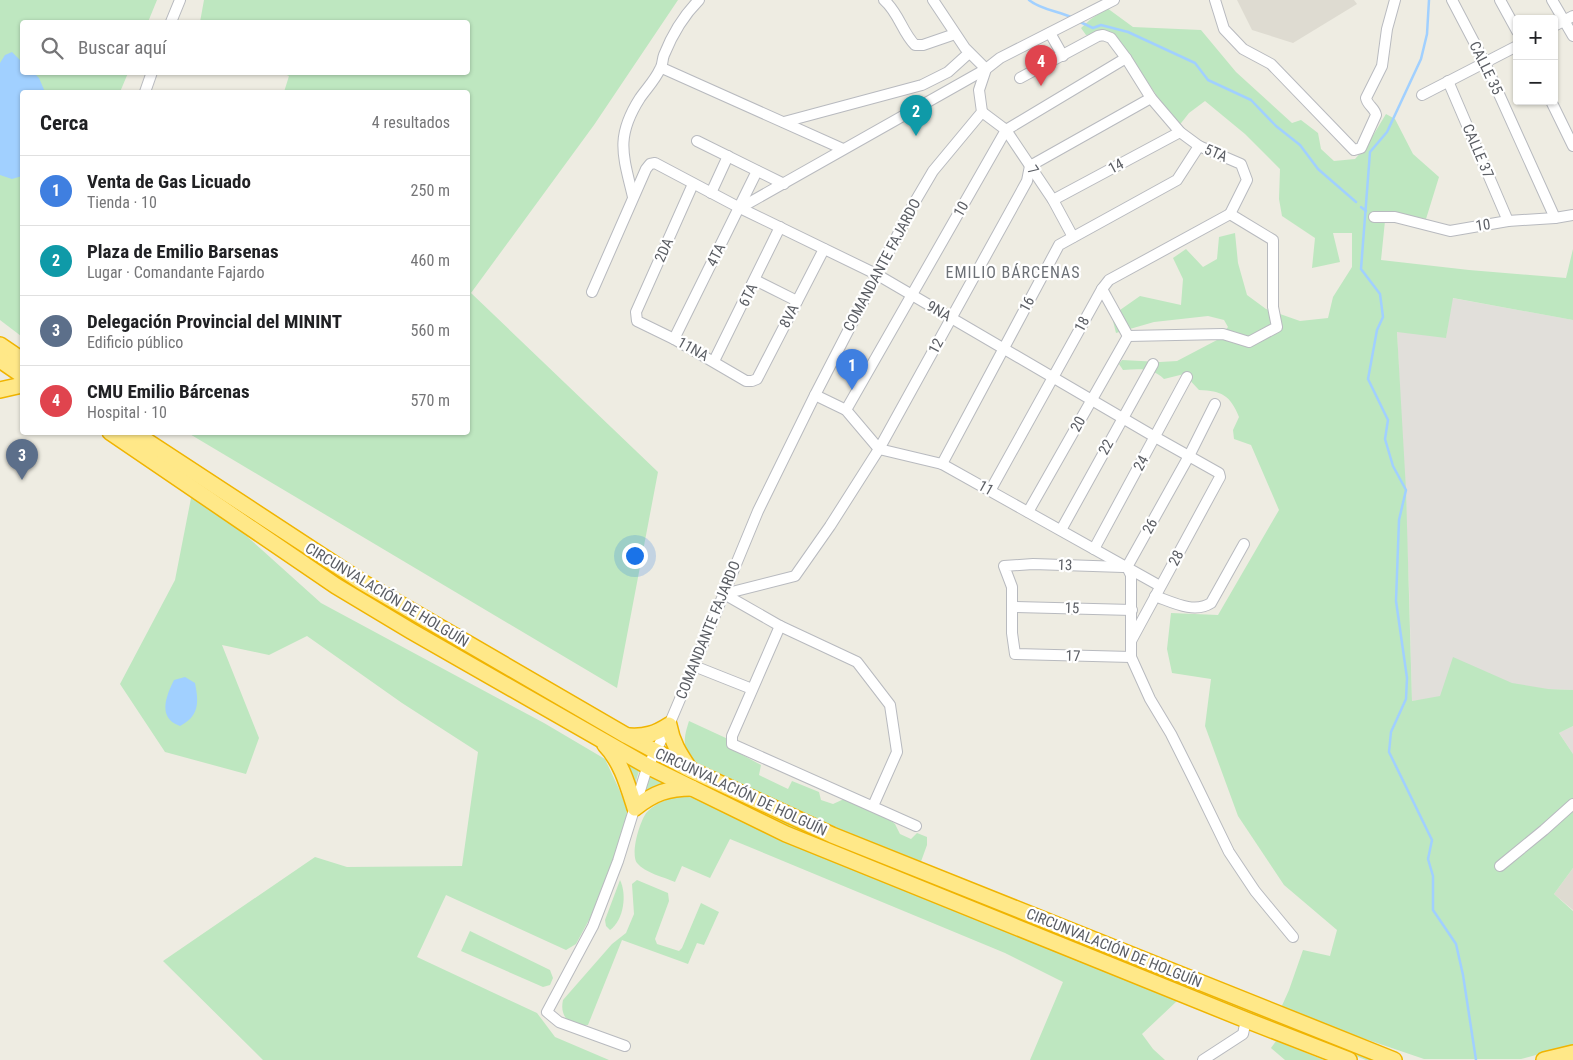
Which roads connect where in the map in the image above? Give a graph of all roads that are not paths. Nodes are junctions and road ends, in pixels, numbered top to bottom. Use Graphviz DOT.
graph roads {
  1 [pos="180,0"];
  2 [pos="699,0"];
  3 [pos="884,0"];
  4 [pos="933,0"];
  5 [pos="1114,0"];
  6 [pos="1215,0"];
  7 [pos="1395,0"];
  8 [pos="1452,0"];
  9 [pos="1500,0"];
  10 [pos="1552,0"];
  11 [pos="1097,4"];
  12 [pos="1569,18"];
  13 [pos="172,20"];
  14 [pos="1513,24"];
  15 [pos="1050,33"];
  16 [pos="955,34"];
  17 [pos="1573,36"];
  18 [pos="1513,48"];
  19 [pos="969,53"];
  20 [pos="1063,56"];
  21 [pos="1126,58"];
  22 [pos="1485,63"];
  23 [pos="662,68"];
  24 [pos="986,69"];
  25 [pos="151,75"];
  26 [pos="1020,78"];
  27 [pos="1448,81"];
  28 [pos="145,90"];
  29 [pos="1422,95"];
  30 [pos="1151,98"];
  31 [pos="1553,105"];
  32 [pos="982,112"];
  33 [pos="784,122"];
  34 [pos="1006,130"];
  35 [pos="1180,132"];
  36 [pos="697,141"];
  37 [pos="1199,146"];
  38 [pos="1573,146"];
  39 [pos="843,149"];
  40 [pos="728,156"];
  41 [pos="1030,166"];
  42 [pos="757,171"];
  43 [pos="693,184"];
  44 [pos="784,184"];
  45 [pos="711,193"];
  46 [pos="633,197"];
  47 [pos="1053,200"];
  48 [pos="740,208"];
  49 [pos="1230,214"];
  50 [pos="1573,215"];
  51 [pos="1374,217"];
  52 [pos="1555,218"];
  53 [pos="1508,221"];
  54 [pos="780,227"];
  55 [pos="1073,237"];
  56 [pos="824,249"];
  57 [pos="876,274"];
  58 [pos="755,280"];
  59 [pos="1102,289"];
  60 [pos="592,292"];
  61 [pos="912,296"];
  62 [pos="797,301"];
  63 [pos="636,317"];
  64 [pos="951,319"];
  65 [pos="1128,336"];
  66 [pos="674,339"];
  67 [pos="0,345"];
  68 [pos="1003,348"];
  69 [pos="0,360"];
  70 [pos="714,361"];
  71 [pos="1153,364"];
  72 [pos="0,367"];
  73 [pos="20,370"];
  74 [pos="20,372"];
  75 [pos="20,374"];
  76 [pos="1052,378"];
  77 [pos="1188,378"];
  78 [pos="752,381"];
  79 [pos="0,383"];
  80 [pos="0,389"];
  81 [pos="815,395"];
  82 [pos="1092,400"];
  83 [pos="1215,404"];
  84 [pos="846,410"];
  85 [pos="1122,418"];
  86 [pos="114,435"];
  87 [pos="138,435"];
  88 [pos="1155,437"];
  89 [pos="879,449"];
  90 [pos="1189,456"];
  91 [pos="942,464"];
  92 [pos="1220,475"];
  93 [pos="990,491"];
  94 [pos="1028,512"];
  95 [pos="1061,530"];
  96 [pos="1244,544"];
  97 [pos="1094,549"];
  98 [pos="1127,568"];
  99 [pos="1160,586"];
  100 [pos="724,594"];
  101 [pos="1155,596"];
  102 [pos="1012,607"];
  103 [pos="1132,610"];
  104 [pos="780,626"];
  105 [pos="1131,641"];
  106 [pos="1130,657"];
  107 [pos="694,666"];
  108 [pos="752,689"];
  109 [pos="669,724"];
  110 [pos="627,736"];
  111 [pos="598,738"];
  112 [pos="654,751"];
  113 [pos="649,767"];
  114 [pos="689,769"];
  115 [pos="693,788"];
  116 [pos="1573,804"];
  117 [pos="873,806"];
  118 [pos="635,808"];
  119 [pos="916,826"];
  120 [pos="1500,866"];
  121 [pos="1293,937"];
  122 [pos="1246,1020"];
  123 [pos="625,1046"];
  124 [pos="1573,1053"];
  125 [pos="1203,1060"];
  126 [pos="1348,1060"];
  127 [pos="1394,1060"];
  128 [pos="1544,1060"];
  1 -- 13 [label="street"];
  2 -- 23 [label="street"];
  3 -- 16 [label="street"];
  4 -- 16 [label="street"];
  5 -- 11 [label="street"];
  6 -- 7 [label="street"];
  8 -- 22 [label="street, CALLE 35"];
  9 -- 14 [label="street"];
  10 -- 12 [label="street"];
  11 -- 15 [label="street"];
  12 -- 17 [label="street"];
  15 -- 20 [label="street"];
  15 -- 24 [label="street"];
  16 -- 19 [label="street"];
  18 -- 22 [label="street"];
  19 -- 24 [label="street"];
  19 -- 33 [label="street"];
  20 -- 21 [label="street, 5TA"];
  20 -- 26 [label="street"];
  21 -- 30 [label="street, 5TA"];
  21 -- 34 [label="street, 10"];
  22 -- 27 [label="street"];
  22 -- 52 [label="street, CALLE 35"];
  23 -- 33 [label="street"];
  23 -- 46 [label="street"];
  24 -- 32 [label="street"];
  24 -- 39 [label="street"];
  25 -- 28 [label="street"];
  27 -- 29 [label="street"];
  27 -- 53 [label="street, CALLE 37"];
  30 -- 35 [label="street, 5TA"];
  30 -- 41 [label="street"];
  31 -- 38 [label="street"];
  32 -- 34 [label="street, 7"];
  32 -- 57 [label="street, COMANDANTE FAJARDO"];
  33 -- 39 [label="street"];
  34 -- 41 [label="street, 7"];
  34 -- 61 [label="street, 10"];
  35 -- 37 [label="street, 5TA"];
  35 -- 47 [label="street, 14"];
  36 -- 40 [label="street"];
  37 -- 49 [label="street, 5TA"];
  37 -- 55 [label="street, 16"];
  39 -- 44 [label="street"];
  40 -- 42 [label="street"];
  40 -- 45 [label="street"];
  41 -- 47 [label="street, 7"];
  41 -- 64 [label="street, 12"];
  42 -- 44 [label="street"];
  42 -- 48 [label="street, 4TA"];
  43 -- 45 [label="street, 9NA"];
  43 -- 46 [label="street, 9NA"];
  43 -- 63 [label="street, 2DA"];
  44 -- 48 [label="street"];
  45 -- 48 [label="street, 9NA"];
  46 -- 60 [label="street"];
  47 -- 55 [label="street, 7"];
  48 -- 54 [label="street, 9NA"];
  48 -- 66 [label="street, 4TA"];
  49 -- 59 [label="street, 18"];
  49 -- 65 [label="street"];
  50 -- 52 [label="street, 10"];
  51 -- 53 [label="street, 10"];
  52 -- 53 [label="street, 10"];
  54 -- 56 [label="street, 9NA"];
  54 -- 58 [label="street, 6TA"];
  55 -- 68 [label="street, 16"];
  56 -- 57 [label="street, 9NA"];
  56 -- 62 [label="street, 8VA"];
  57 -- 61 [label="street, 9NA"];
  57 -- 81 [label="street, COMANDANTE FAJARDO"];
  58 -- 62 [label="street"];
  58 -- 70 [label="street, 6TA"];
  59 -- 65 [label="street"];
  59 -- 76 [label="street, 18"];
  61 -- 64 [label="street, 9NA"];
  61 -- 84 [label="street, 10"];
  62 -- 78 [label="street, 8VA"];
  63 -- 66 [label="street, 11NA"];
  64 -- 68 [label="street, 9NA"];
  64 -- 89 [label="street, 12"];
  65 -- 82 [label="street, 20"];
  66 -- 70 [label="street, 11NA"];
  67 -- 73 [label="highway"];
  68 -- 76 [label="street, 9NA"];
  68 -- 91 [label="street, 16"];
  69 -- 74 [label="highway"];
  70 -- 78 [label="street, 11NA"];
  71 -- 85 [label="street, 22"];
  72 -- 79 [label="highway"];
  75 -- 80 [label="highway"];
  76 -- 82 [label="street, 9NA"];
  76 -- 93 [label="street, 18"];
  77 -- 88 [label="street, 24"];
  81 -- 84 [label="street"];
  81 -- 100 [label="street, COMANDANTE FAJARDO"];
  82 -- 85 [label="street, 9NA"];
  82 -- 94 [label="street, 20"];
  83 -- 90 [label="street, 26"];
  84 -- 89 [label="street"];
  85 -- 88 [label="street, 9NA"];
  85 -- 95 [label="street, 22"];
  86 -- 111 [label="highway, CIRCUNVALACIÓN DE HOLGUÍN"];
  87 -- 110 [label="highway, CIRCUNVALACIÓN DE HOLGUÍN"];
  88 -- 90 [label="street, 9NA"];
  88 -- 97 [label="street, 24"];
  89 -- 91 [label="street, 11"];
  89 -- 100 [label="street, 12"];
  90 -- 92 [label="street, 9NA"];
  90 -- 98 [label="street, 26"];
  91 -- 93 [label="street, 11"];
  92 -- 99 [label="street, 28"];
  93 -- 94 [label="street, 11"];
  94 -- 95 [label="street, 11"];
  95 -- 97 [label="street, 11"];
  96 -- 101 [label="street"];
  97 -- 98 [label="street, 11"];
  98 -- 99 [label="street, 11"];
  98 -- 102 [label="street, 13"];
  98 -- 103 [label="street"];
  99 -- 101 [label="street, 28"];
  100 -- 104 [label="street"];
  100 -- 107 [label="street, COMANDANTE FAJARDO"];
  101 -- 105 [label="street, 28"];
  102 -- 103 [label="street, 15"];
  102 -- 106 [label="street, 17"];
  103 -- 105 [label="street"];
  104 -- 108 [label="street"];
  104 -- 117 [label="street"];
  105 -- 106 [label="street"];
  106 -- 121 [label="street"];
  107 -- 108 [label="street"];
  107 -- 109 [label="street, COMANDANTE FAJARDO"];
  108 -- 117 [label="street"];
  109 -- 110 [label="highway"];
  109 -- 112 [label="street, COMANDANTE FAJARDO"];
  109 -- 114 [label="highway"];
  110 -- 112 [label="highway, CIRCUNVALACIÓN DE HOLGUÍN"];
  111 -- 113 [label="highway, CIRCUNVALACIÓN DE HOLGUÍN"];
  111 -- 118 [label="highway"];
  112 -- 113 [label="street, COMANDANTE FAJARDO"];
  112 -- 114 [label="highway, CIRCUNVALACIÓN DE HOLGUÍN"];
  113 -- 115 [label="highway, CIRCUNVALACIÓN DE HOLGUÍN"];
  113 -- 118 [label="street, COMANDANTE FAJARDO"];
  114 -- 127 [label="highway, CIRCUNVALACIÓN DE HOLGUÍN"];
  115 -- 118 [label="highway"];
  115 -- 122 [label="highway, CIRCUNVALACIÓN DE HOLGUÍN"];
  116 -- 120 [label="street"];
  117 -- 119 [label="street"];
  118 -- 123 [label="street, COMANDANTE FAJARDO"];
  122 -- 125 [label="street"];
  122 -- 126 [label="highway, CIRCUNVALACIÓN DE HOLGUÍN"];
  124 -- 128 [label="highway"];
}
